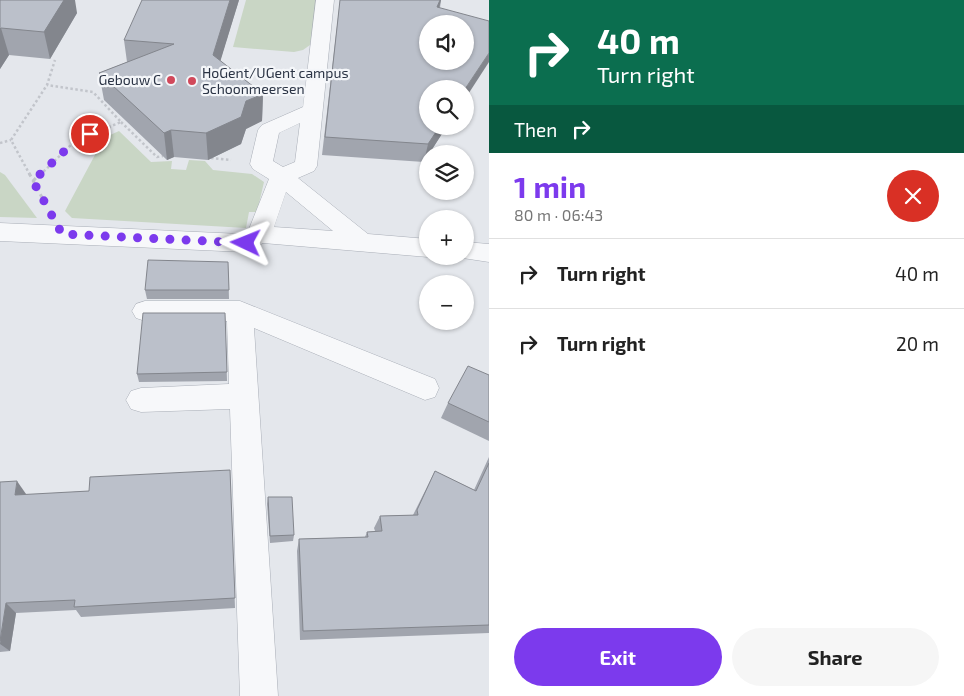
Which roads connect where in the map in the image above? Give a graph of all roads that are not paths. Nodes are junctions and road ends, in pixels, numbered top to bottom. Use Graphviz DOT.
graph roads {
  1 [pos="325,0"];
  2 [pos="312,110"];
  3 [pos="281,176"];
  4 [pos="0,232"];
  5 [pos="259,234"];
  6 [pos="362,243"];
  7 [pos="419,247"];
  8 [pos="474,252"];
  9 [pos="489,253"];
  10 [pos="240,310"];
  11 [pos="146,311"];
  12 [pos="425,388"];
  13 [pos="244,396"];
  14 [pos="141,400"];
  15 [pos="259,696"];
  1 -- 2 [label="lane"];
  2 -- 3 [label="lane"];
  2 -- 3 [label="lane"];
  3 -- 5 [label="lane"];
  3 -- 6 [label="lane"];
  4 -- 5 [label="lane"];
  5 -- 6 [label="lane"];
  6 -- 7 [label="lane"];
  8 -- 9 [label="lane"];
  10 -- 11 [label="lane"];
  10 -- 12 [label="lane"];
  10 -- 13 [label="lane"];
  13 -- 14 [label="lane"];
  13 -- 15 [label="lane"];
}
